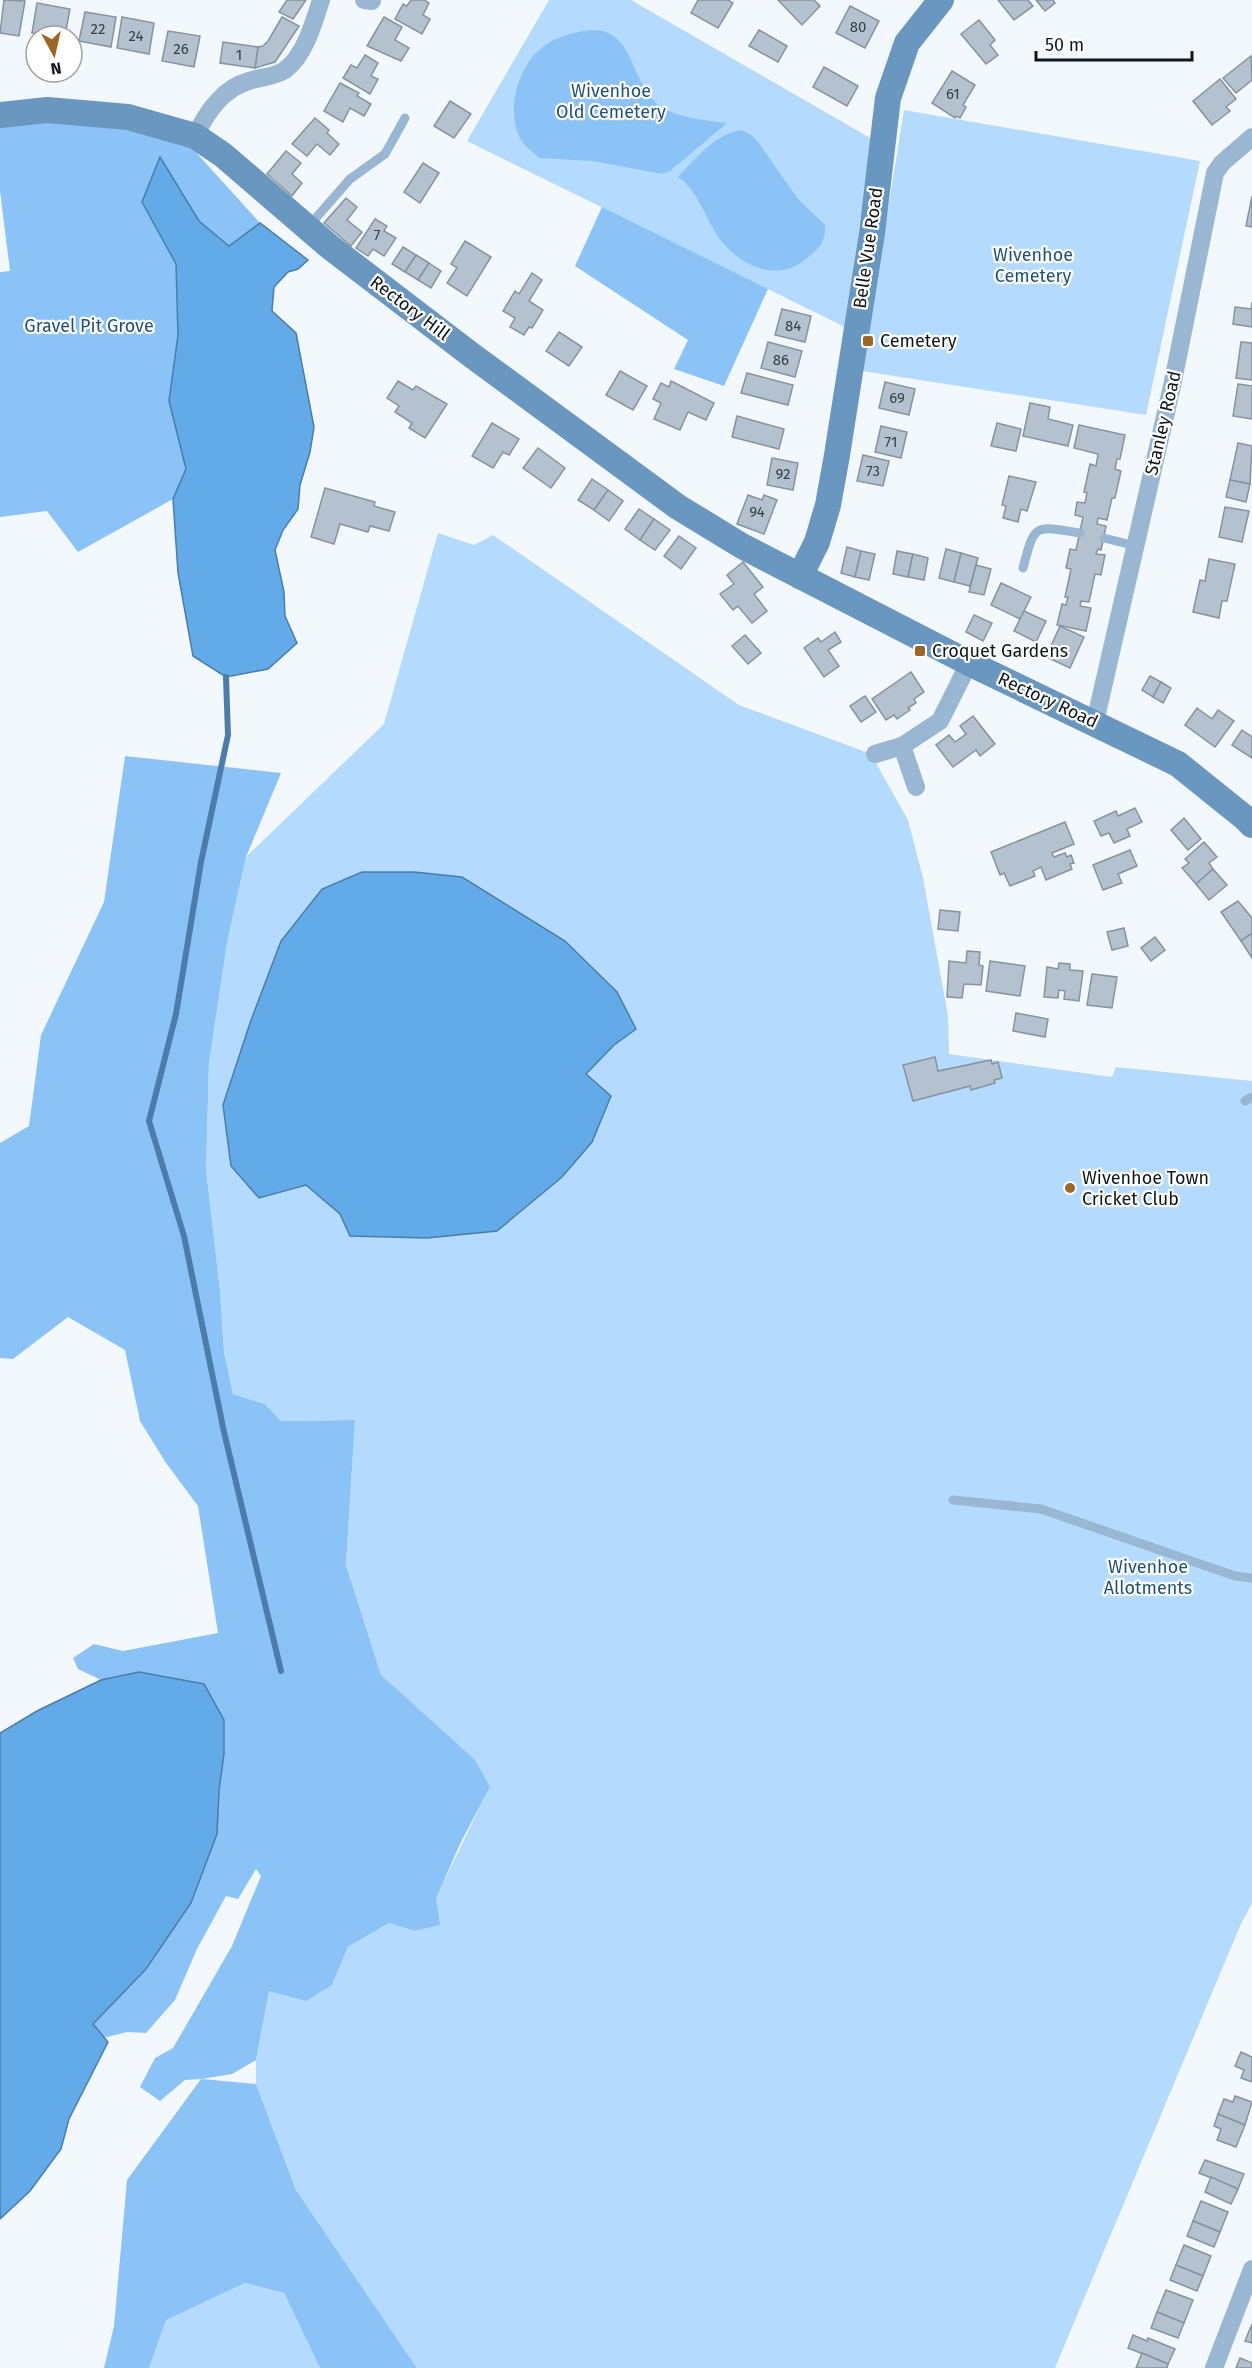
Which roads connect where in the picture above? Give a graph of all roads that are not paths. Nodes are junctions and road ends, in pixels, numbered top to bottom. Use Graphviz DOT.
graph roads {
  1 [pos="321,0"];
  2 [pos="941,0"];
  3 [pos="0,115"];
  4 [pos="405,118"];
  5 [pos="195,136"];
  6 [pos="1252,137"];
  7 [pos="307,228"];
  8 [pos="1080,533"];
  9 [pos="1104,538"];
  10 [pos="1136,546"];
  11 [pos="1023,568"];
  12 [pos="800,576"];
  13 [pos="969,663"];
  14 [pos="1095,722"];
  15 [pos="902,746"];
  16 [pos="875,754"];
  17 [pos="916,787"];
  18 [pos="1252,825"];
  19 [pos="953,1500"];
  20 [pos="1252,1578"];
  21 [pos="1252,2269"];
  22 [pos="1214,2368"];
  1 -- 5 [label="street"];
  2 -- 12 [label="street, Belle Vue Road"];
  3 -- 5 [label="street, Rectory Hill"];
  4 -- 7 [label="lane"];
  5 -- 7 [label="street, Rectory Hill"];
  6 -- 10 [label="street, Stanley Road"];
  7 -- 12 [label="street, Rectory Hill"];
  8 -- 11 [label="lane"];
  9 -- 10 [label="lane"];
  10 -- 14 [label="street, Stanley Road"];
  12 -- 13 [label="street, Rectory Road"];
  13 -- 14 [label="street, Rectory Road"];
  13 -- 15 [label="street"];
  14 -- 18 [label="street, Rectory Road"];
  15 -- 16 [label="street"];
  15 -- 17 [label="street"];
  19 -- 20 [label="lane"];
  21 -- 22 [label="street"];
}
